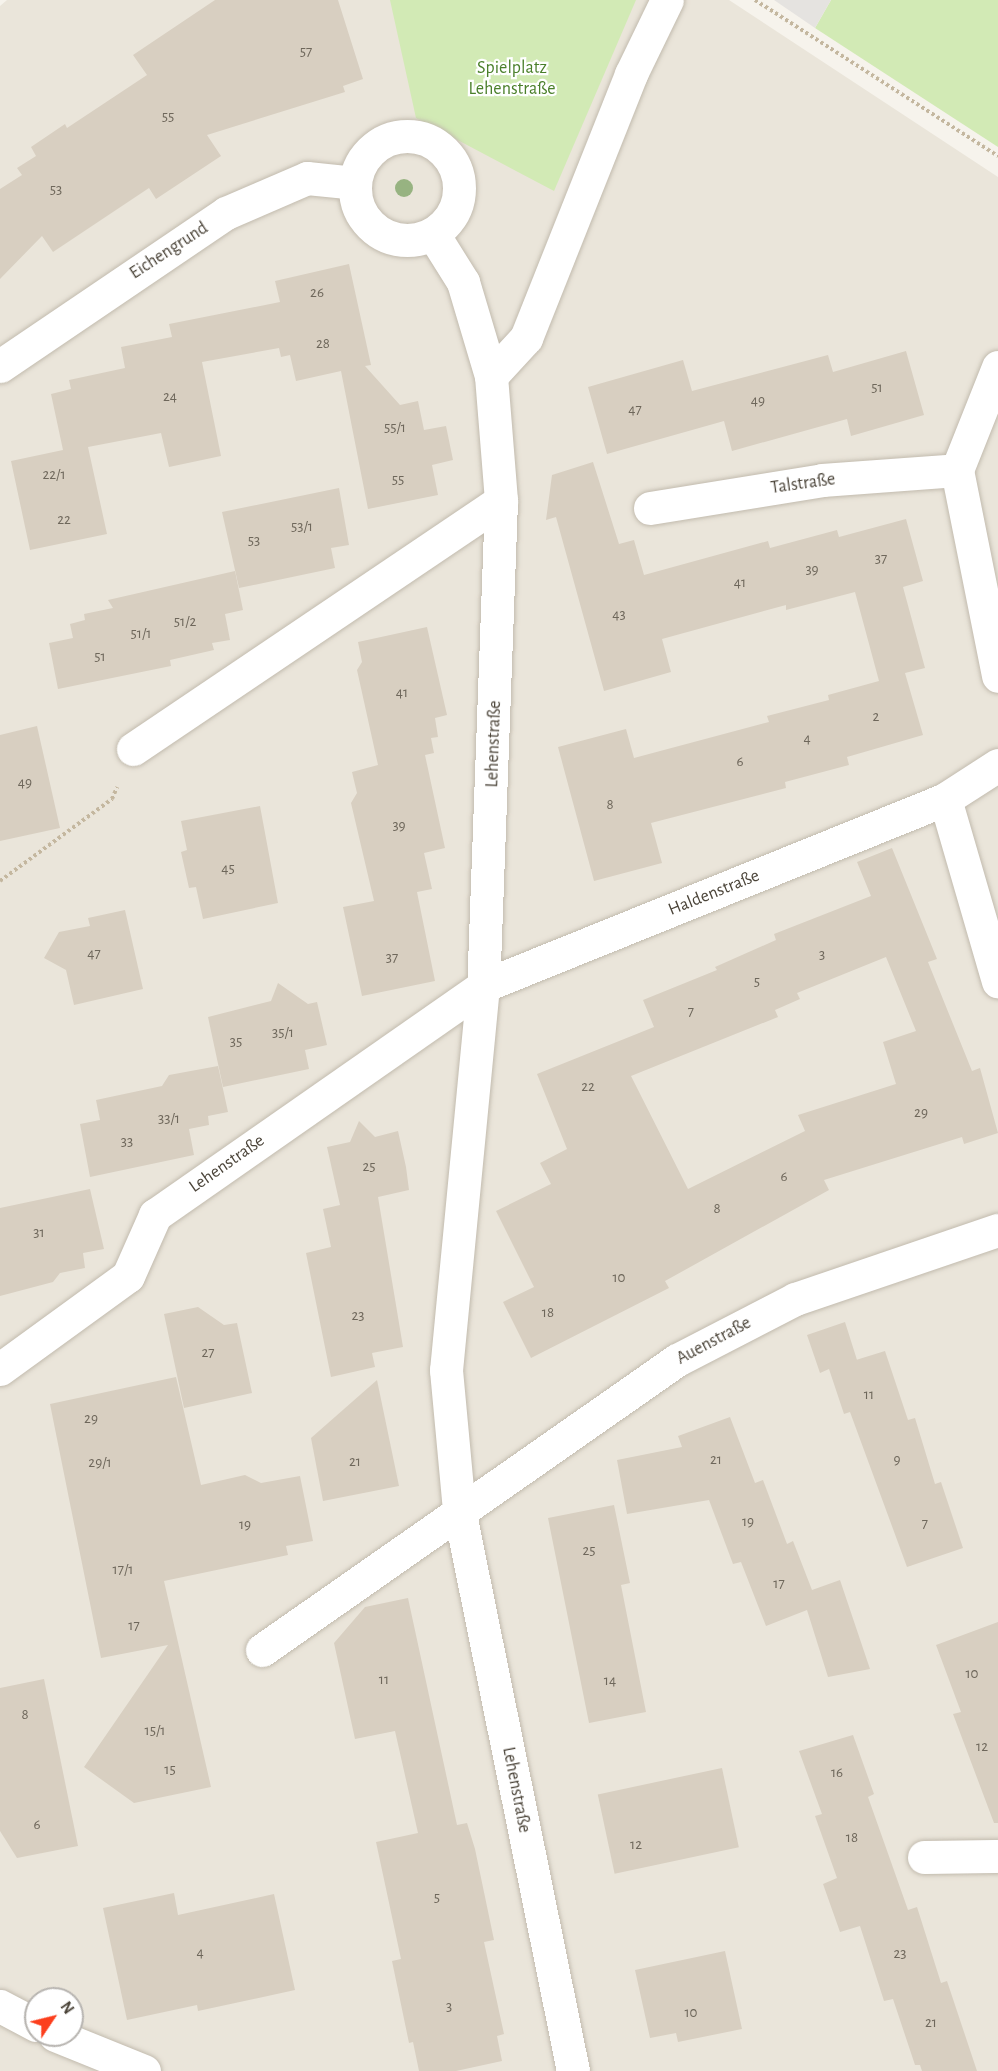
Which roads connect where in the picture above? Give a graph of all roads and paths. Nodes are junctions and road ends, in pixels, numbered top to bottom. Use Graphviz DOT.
graph roads {
  1 [pos="667,0"];
  2 [pos="755,0"];
  3 [pos="998,156"];
  4 [pos="355,183"];
  5 [pos="433,234"];
  6 [pos="0,366"];
  7 [pos="998,367"];
  8 [pos="490,376"];
  9 [pos="957,470"];
  10 [pos="501,501"];
  11 [pos="650,508"];
  12 [pos="998,676"];
  13 [pos="132,749"];
  14 [pos="998,765"];
  15 [pos="112,799"];
  16 [pos="945,799"];
  17 [pos="0,881"];
  18 [pos="998,981"];
  19 [pos="483,986"];
  20 [pos="998,1230"];
  21 [pos="0,1369"];
  22 [pos="459,1509"];
  23 [pos="262,1650"];
  24 [pos="998,1856"];
  25 [pos="924,1857"];
  26 [pos="0,2007"];
  27 [pos="24,2019"];
  28 [pos="84,2046"];
  29 [pos="144,2071"];
  30 [pos="573,2071"];
  1 -- 8 [label="street"];
  2 -- 3 [label="path"];
  4 -- 5 [label="street"];
  4 -- 5 [label="street"];
  4 -- 6 [label="street, Eichengrund"];
  5 -- 8 [label="street, Lehenstraße"];
  7 -- 9 [label="street"];
  8 -- 10 [label="street, Lehenstraße"];
  9 -- 11 [label="street, Talstraße"];
  9 -- 12 [label="street"];
  10 -- 13 [label="street"];
  10 -- 19 [label="street, Lehenstraße"];
  14 -- 16 [label="street"];
  15 -- 17 [label="path"];
  16 -- 18 [label="street"];
  16 -- 19 [label="street, Haldenstraße"];
  19 -- 21 [label="street, Lehenstraße"];
  19 -- 22 [label="street, Lehenstraße"];
  20 -- 22 [label="street, Auenstraße"];
  22 -- 23 [label="street"];
  22 -- 30 [label="street, Lehenstraße"];
  24 -- 25 [label="street"];
  26 -- 27 [label="street"];
  28 -- 29 [label="street"];
}
